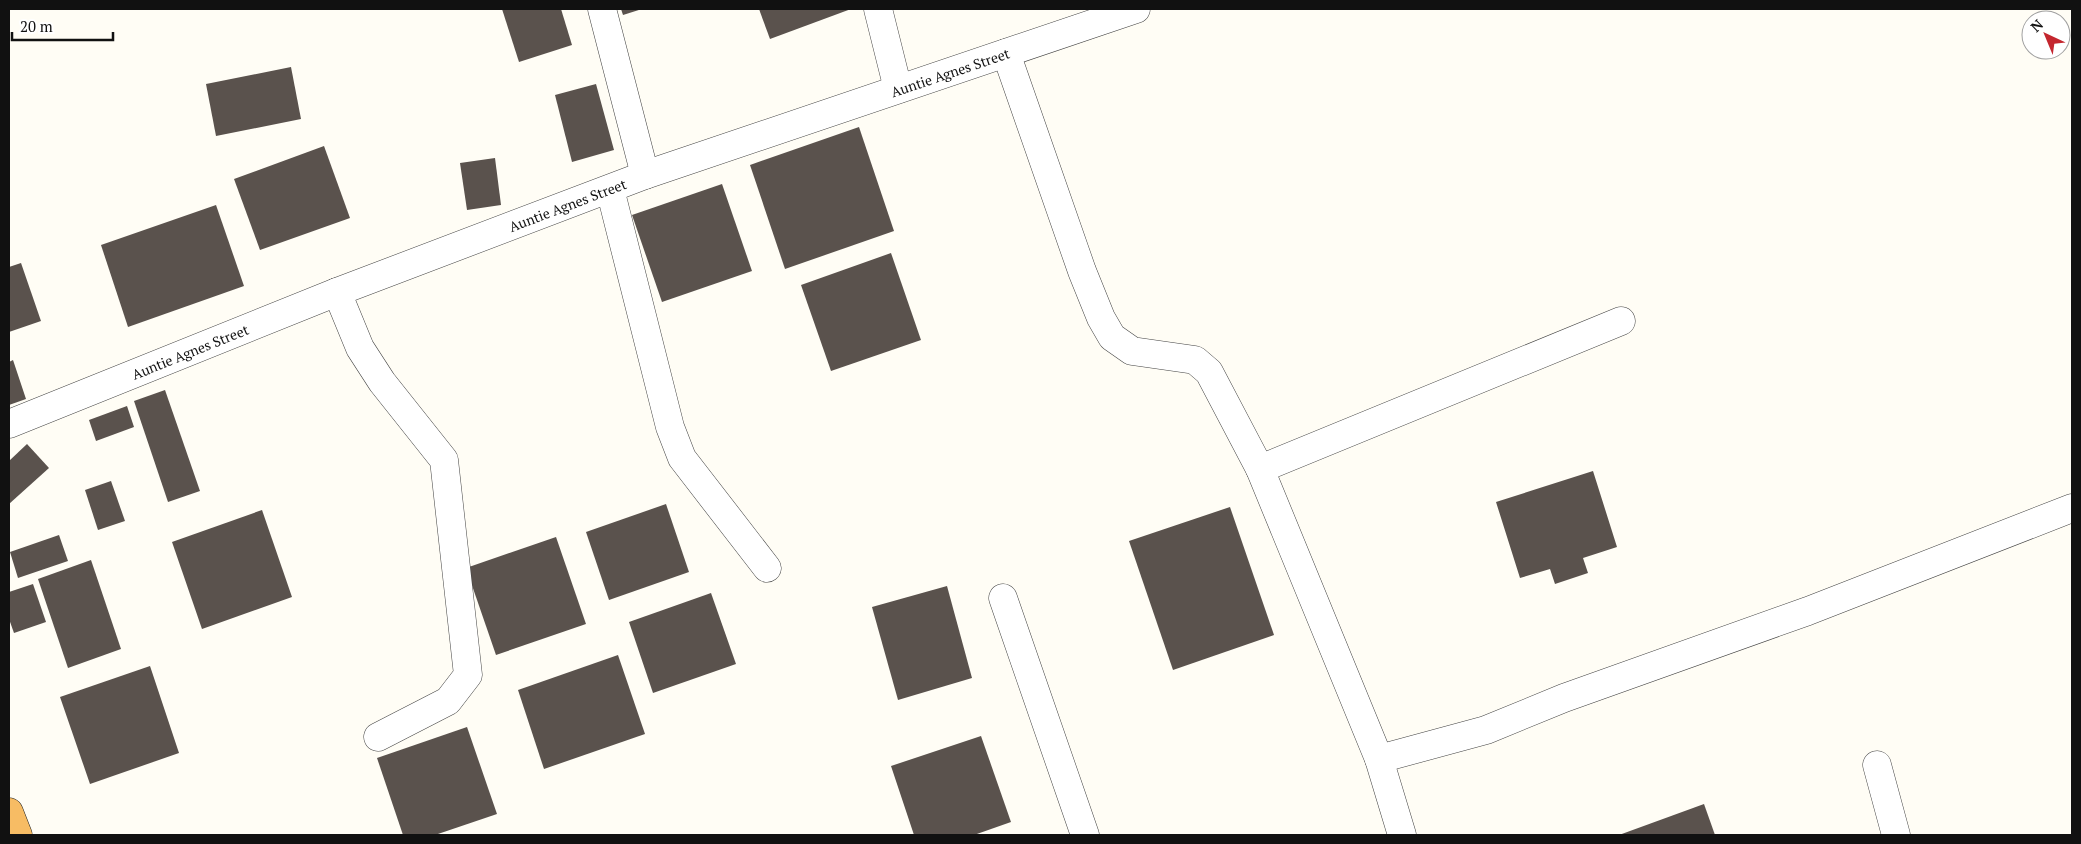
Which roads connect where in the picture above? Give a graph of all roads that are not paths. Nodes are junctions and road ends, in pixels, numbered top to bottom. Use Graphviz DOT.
graph roads {
  1 [pos="602,9"];
  2 [pos="878,9"];
  3 [pos="1136,9"];
  4 [pos="1006,53"];
  5 [pos="898,88"];
  6 [pos="645,175"];
  7 [pos="610,189"];
  8 [pos="337,292"];
  9 [pos="1621,321"];
  10 [pos="9,424"];
  11 [pos="1260,470"];
  12 [pos="2072,508"];
  13 [pos="767,568"];
  14 [pos="1003,598"];
  15 [pos="378,737"];
  16 [pos="1379,759"];
  17 [pos="1877,765"];
  18 [pos="9,812"];
  19 [pos="18,835"];
  20 [pos="1085,835"];
  21 [pos="1402,835"];
  22 [pos="1896,835"];
  1 -- 6 [label="street"];
  2 -- 5 [label="street"];
  3 -- 4 [label="street, Auntie Agnes Street"];
  4 -- 5 [label="street, Auntie Agnes Street"];
  4 -- 11 [label="street"];
  5 -- 6 [label="street, Auntie Agnes Street"];
  6 -- 7 [label="street, Auntie Agnes Street"];
  7 -- 8 [label="street, Auntie Agnes Street"];
  7 -- 13 [label="street"];
  8 -- 10 [label="street, Auntie Agnes Street"];
  8 -- 15 [label="street"];
  9 -- 11 [label="street"];
  11 -- 16 [label="street"];
  12 -- 16 [label="street"];
  14 -- 20 [label="street"];
  16 -- 21 [label="street"];
  17 -- 22 [label="street"];
  18 -- 19 [label="highway"];
}
